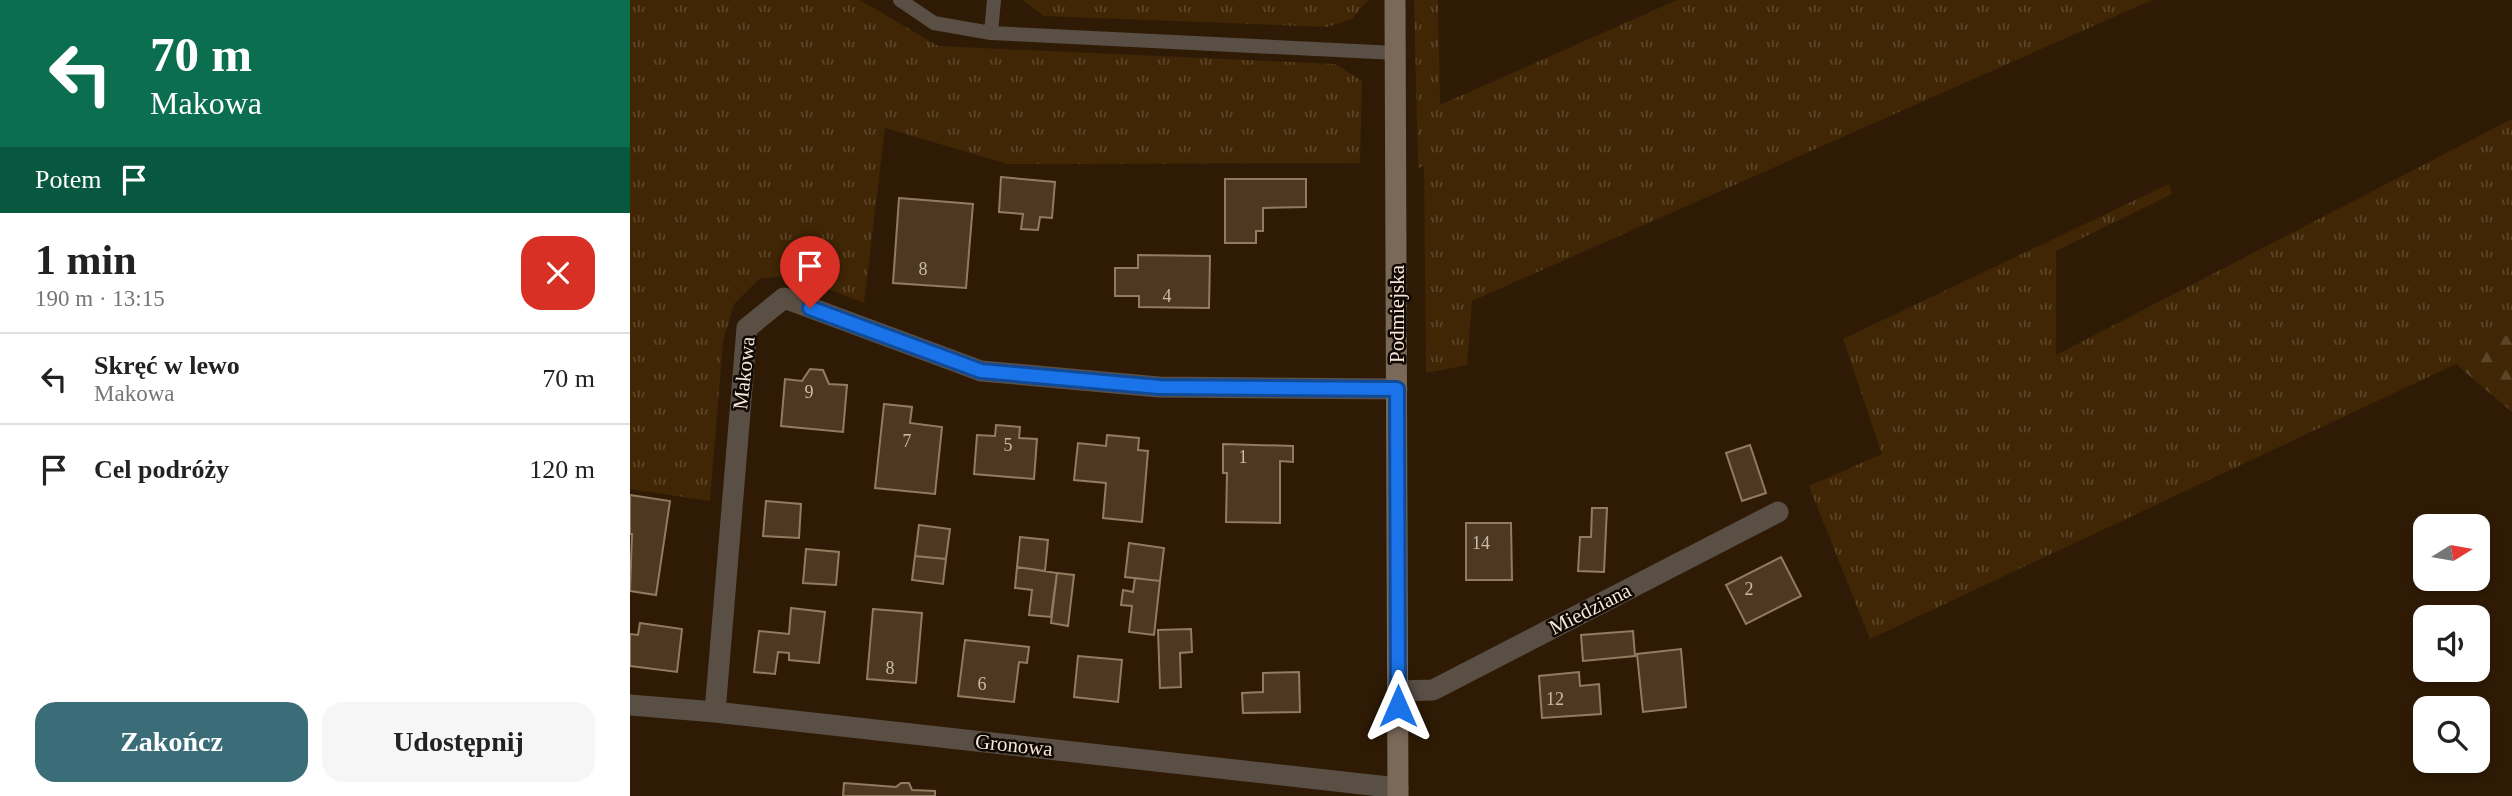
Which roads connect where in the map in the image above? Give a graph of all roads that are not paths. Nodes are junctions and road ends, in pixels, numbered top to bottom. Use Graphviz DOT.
graph roads {
  1 [pos="900,0"];
  2 [pos="994,0"];
  3 [pos="1395,0"];
  4 [pos="991,33"];
  5 [pos="1396,53"];
  6 [pos="1397,389"];
  7 [pos="1778,512"];
  8 [pos="1398,691"];
  9 [pos="630,705"];
  10 [pos="715,712"];
  11 [pos="1398,792"];
  1 -- 4 [label="lane"];
  2 -- 4 [label="lane"];
  3 -- 5 [label="street, Podmiejska"];
  4 -- 5 [label="lane"];
  5 -- 6 [label="street, Podmiejska"];
  6 -- 8 [label="street, Podmiejska"];
  6 -- 10 [label="street, Makowa"];
  7 -- 8 [label="street, Miedziana"];
  8 -- 11 [label="street, Podmiejska"];
  9 -- 10 [label="street, Gronowa"];
  10 -- 11 [label="street, Gronowa"];
}
